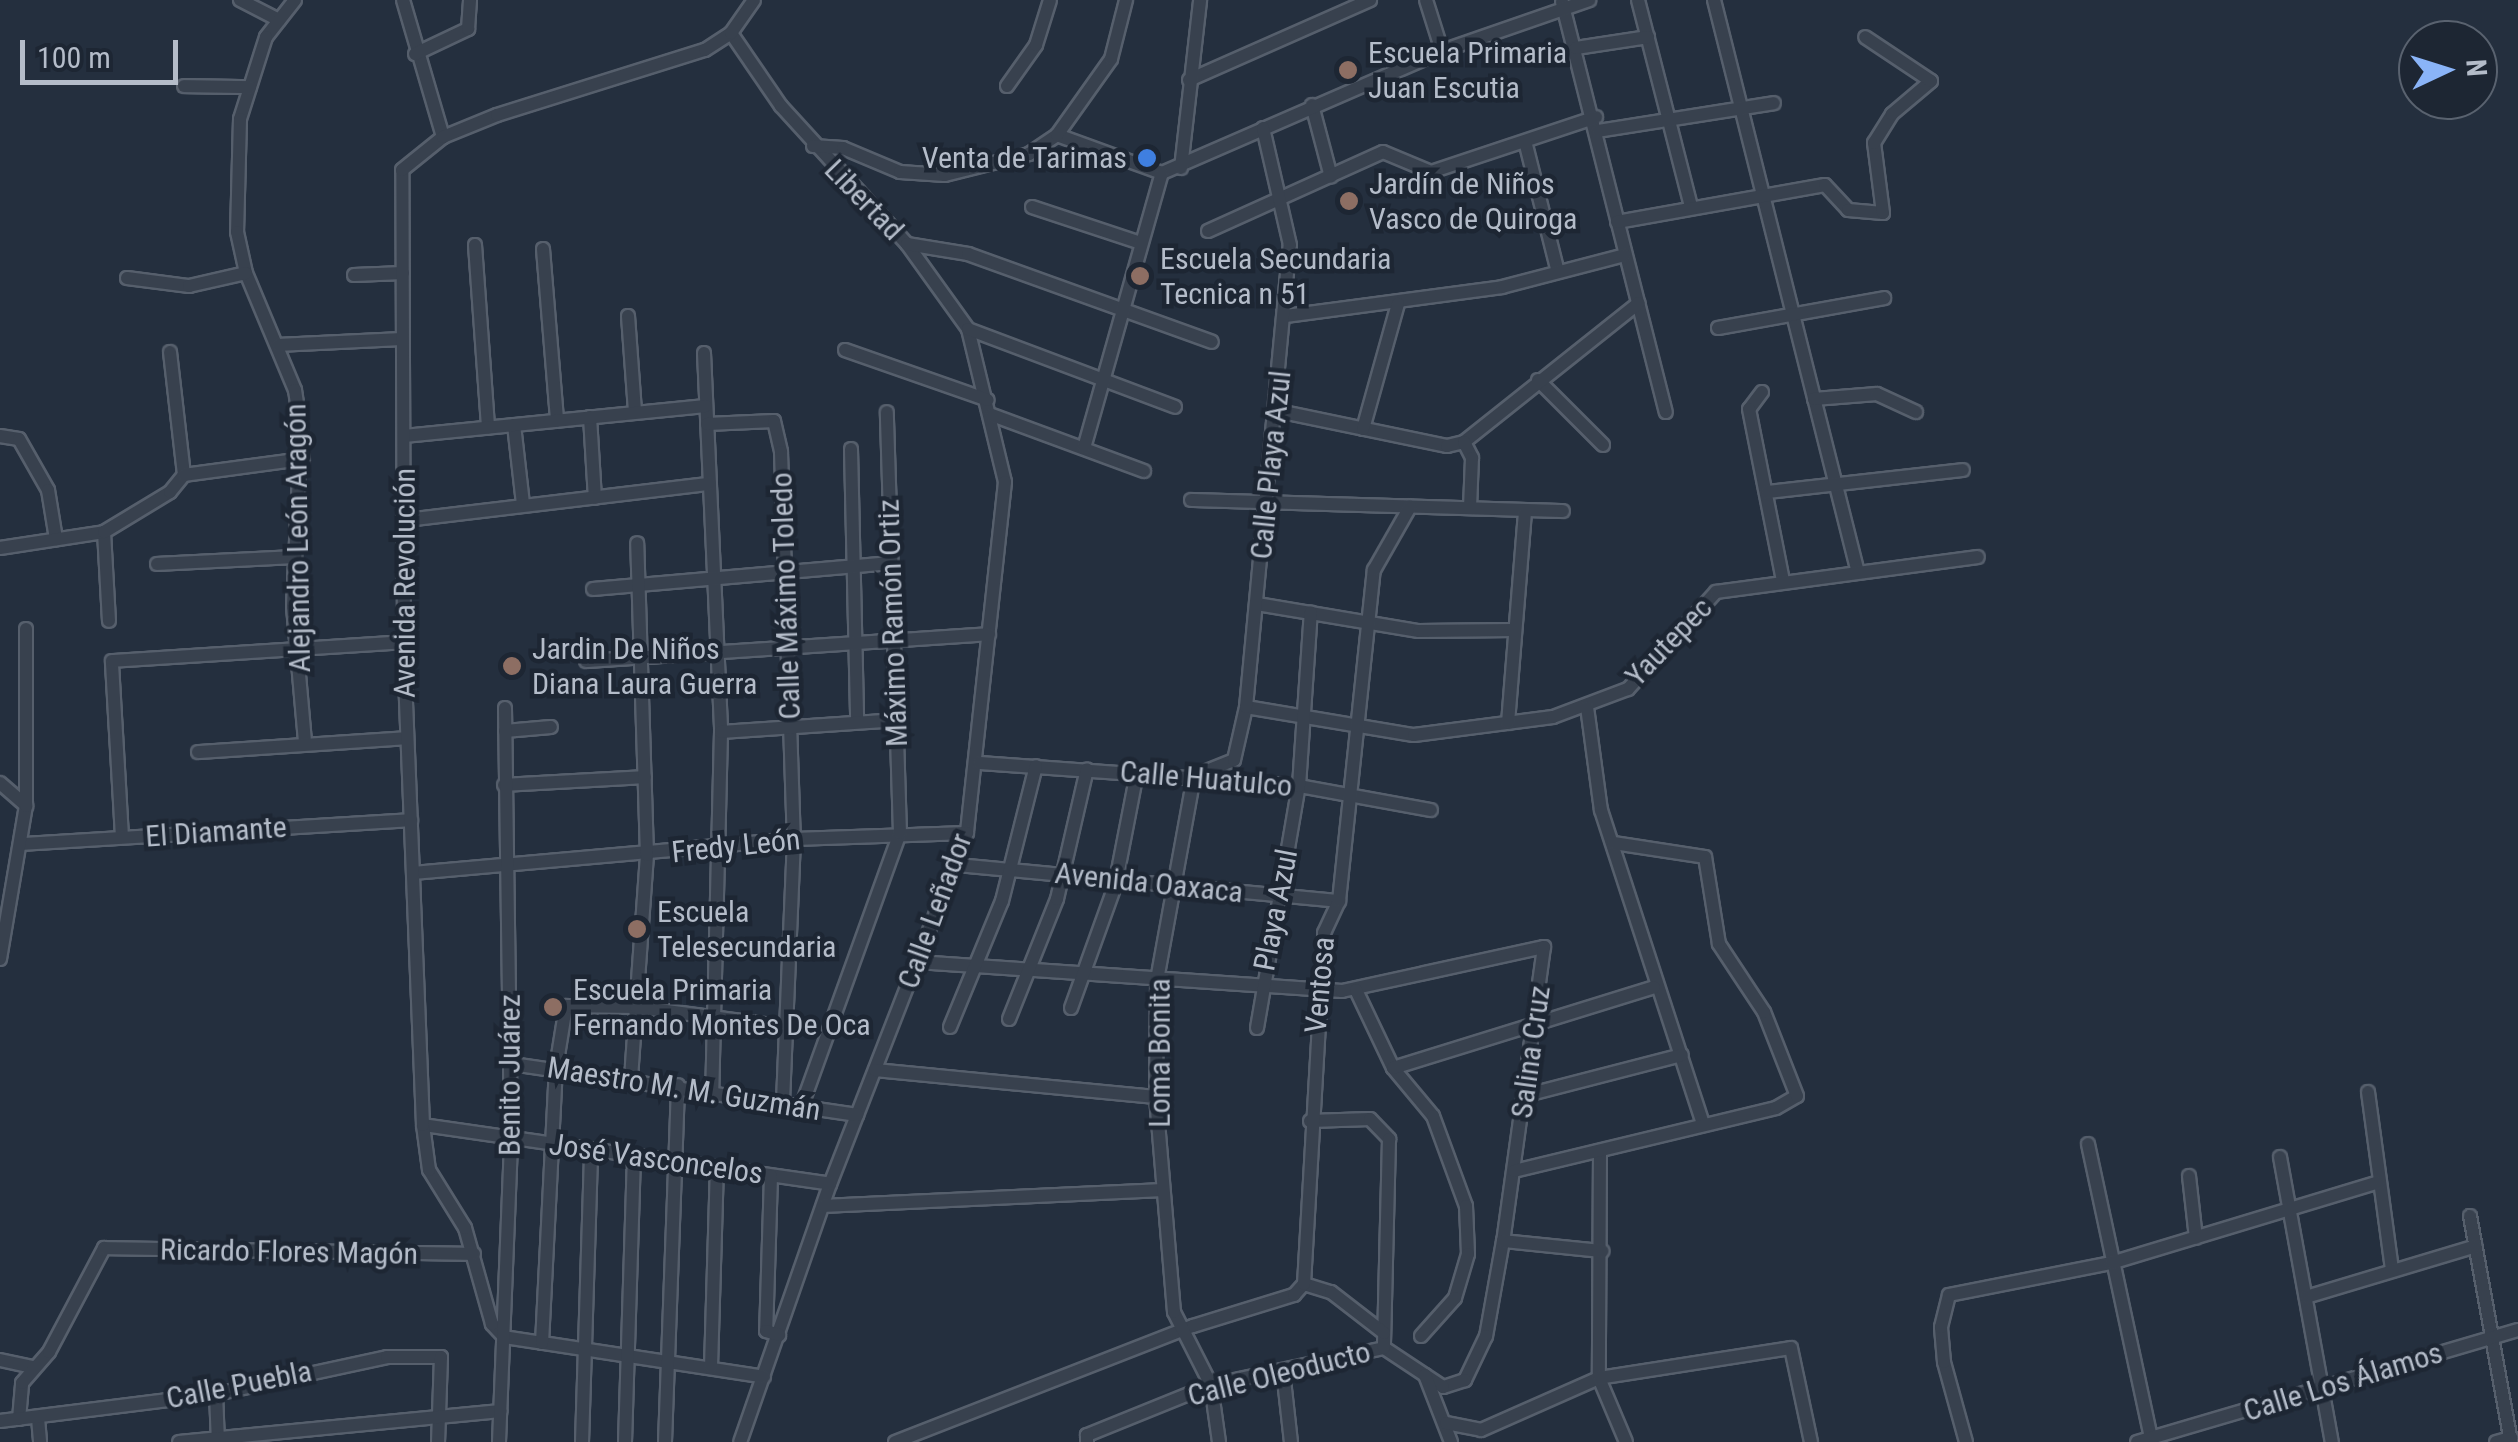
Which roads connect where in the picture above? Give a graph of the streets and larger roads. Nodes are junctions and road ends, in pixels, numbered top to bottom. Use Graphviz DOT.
graph roads {
  1 [pos="240,0"];
  2 [pos="295,0"];
  3 [pos="403,0"];
  4 [pos="470,0"];
  5 [pos="754,0"];
  6 [pos="1050,0"];
  7 [pos="1126,0"];
  8 [pos="1200,0"];
  9 [pos="1370,0"];
  10 [pos="1426,0"];
  11 [pos="1589,0"];
  12 [pos="1638,0"];
  13 [pos="1714,0"];
  14 [pos="1563,4"];
  15 [pos="1339,6"];
  16 [pos="279,20"];
  17 [pos="731,33"];
  18 [pos="1648,36"];
  19 [pos="1865,36"];
  20 [pos="1576,48"];
  21 [pos="1442,51"];
  22 [pos="416,54"];
  23 [pos="1188,80"];
  24 [pos="184,86"];
  25 [pos="1008,86"];
  26 [pos="250,87"];
  27 [pos="1774,103"];
  28 [pos="1312,105"];
  29 [pos="1742,108"];
  30 [pos="1668,120"];
  31 [pos="1597,124"];
  32 [pos="1263,128"];
  33 [pos="1057,136"];
  34 [pos="443,137"];
  35 [pos="1526,145"];
  36 [pos="813,146"];
  37 [pos="1181,168"];
  38 [pos="1162,174"];
  39 [pos="1331,177"];
  40 [pos="1768,193"];
  41 [pos="1279,199"];
  42 [pos="1032,207"];
  43 [pos="1691,207"];
  44 [pos="1617,222"];
  45 [pos="1208,231"];
  46 [pos="1141,243"];
  47 [pos="907,244"];
  48 [pos="475,245"];
  49 [pos="543,249"];
  50 [pos="1625,255"];
  51 [pos="1558,272"];
  52 [pos="246,273"];
  53 [pos="403,273"];
  54 [pos="354,275"];
  55 [pos="127,278"];
  56 [pos="1884,298"];
  57 [pos="1639,303"];
  58 [pos="1398,304"];
  59 [pos="1122,312"];
  60 [pos="628,316"];
  61 [pos="1286,316"];
  62 [pos="1790,317"];
  63 [pos="1718,328"];
  64 [pos="968,330"];
  65 [pos="401,339"];
  66 [pos="1212,342"];
  67 [pos="278,345"];
  68 [pos="845,350"];
  69 [pos="170,352"];
  70 [pos="704,353"];
  71 [pos="1538,380"];
  72 [pos="1103,381"];
  73 [pos="1762,392"];
  74 [pos="1814,400"];
  75 [pos="706,406"];
  76 [pos="1175,407"];
  77 [pos="990,408"];
  78 [pos="1278,411"];
  79 [pos="635,412"];
  80 [pos="886,412"];
  81 [pos="1666,412"];
  82 [pos="1916,412"];
  83 [pos="590,417"];
  84 [pos="557,420"];
  85 [pos="707,424"];
  86 [pos="514,425"];
  87 [pos="488,428"];
  88 [pos="1363,430"];
  89 [pos="0,436"];
  90 [pos="404,436"];
  91 [pos="1464,442"];
  92 [pos="1603,445"];
  93 [pos="1084,448"];
  94 [pos="851,449"];
  95 [pos="302,459"];
  96 [pos="1963,470"];
  97 [pos="1144,471"];
  98 [pos="184,476"];
  99 [pos="1835,483"];
  100 [pos="710,484"];
  101 [pos="1767,492"];
  102 [pos="594,498"];
  103 [pos="1191,500"];
  104 [pos="1268,501"];
  105 [pos="523,504"];
  106 [pos="1410,507"];
  107 [pos="1470,508"];
  108 [pos="1525,511"];
  109 [pos="1563,511"];
  110 [pos="406,520"];
  111 [pos="104,532"];
  112 [pos="56,539"];
  113 [pos="637,543"];
  114 [pos="0,548"];
  115 [pos="294,556"];
  116 [pos="1978,557"];
  117 [pos="891,563"];
  118 [pos="157,564"];
  119 [pos="852,565"];
  120 [pos="1857,570"];
  121 [pos="786,571"];
  122 [pos="712,578"];
  123 [pos="1783,580"];
  124 [pos="639,583"];
  125 [pos="593,588"];
  126 [pos="1257,604"];
  127 [pos="1311,612"];
  128 [pos="110,621"];
  129 [pos="1369,625"];
  130 [pos="26,629"];
  131 [pos="1514,630"];
  132 [pos="988,634"];
  133 [pos="894,639"];
  134 [pos="854,641"];
  135 [pos="404,642"];
  136 [pos="789,645"];
  137 [pos="298,648"];
  138 [pos="716,651"];
  139 [pos="641,657"];
  140 [pos="586,661"];
  141 [pos="1246,707"];
  142 [pos="505,708"];
  143 [pos="1587,708"];
  144 [pos="1306,718"];
  145 [pos="896,720"];
  146 [pos="857,722"];
  147 [pos="1508,723"];
  148 [pos="1357,725"];
  149 [pos="791,726"];
  150 [pos="551,727"];
  151 [pos="504,731"];
  152 [pos="721,732"];
  153 [pos="407,738"];
  154 [pos="305,742"];
  155 [pos="198,752"];
  156 [pos="979,763"];
  157 [pos="1036,766"];
  158 [pos="1087,770"];
  159 [pos="1138,773"];
  160 [pos="645,776"];
  161 [pos="1194,776"];
  162 [pos="0,783"];
  163 [pos="504,785"];
  164 [pos="1298,786"];
  165 [pos="1352,795"];
  166 [pos="26,806"];
  167 [pos="1431,810"];
  168 [pos="411,820"];
  169 [pos="900,833"];
  170 [pos="967,834"];
  171 [pos="122,838"];
  172 [pos="794,839"];
  173 [pos="1613,843"];
  174 [pos="22,844"];
  175 [pos="722,848"];
  176 [pos="647,855"];
  177 [pos="506,866"];
  178 [pos="958,866"];
  179 [pos="1012,870"];
  180 [pos="413,874"];
  181 [pos="1064,874"];
  182 [pos="1117,878"];
  183 [pos="1174,883"];
  184 [pos="1282,898"];
  185 [pos="1339,901"];
  186 [pos="0,959"];
  187 [pos="918,962"];
  188 [pos="977,966"];
  189 [pos="1028,970"];
  190 [pos="1083,974"];
  191 [pos="1157,980"];
  192 [pos="1260,987"];
  193 [pos="1654,987"];
  194 [pos="1319,990"];
  195 [pos="1356,990"];
  196 [pos="636,1007"];
  197 [pos="1071,1008"];
  198 [pos="715,1017"];
  199 [pos="1008,1019"];
  200 [pos="1534,1024"];
  201 [pos="786,1028"];
  202 [pos="950,1028"];
  203 [pos="1256,1028"];
  204 [pos="1682,1055"];
  205 [pos="512,1064"];
  206 [pos="556,1068"];
  207 [pos="1393,1068"];
  208 [pos="875,1070"];
  209 [pos="631,1078"];
  210 [pos="678,1085"];
  211 [pos="712,1090"];
  212 [pos="2368,1092"];
  213 [pos="1523,1096"];
  214 [pos="1156,1097"];
  215 [pos="784,1102"];
  216 [pos="802,1106"];
  217 [pos="856,1115"];
  218 [pos="1310,1121"];
  219 [pos="1702,1121"];
  220 [pos="423,1125"];
  221 [pos="511,1138"];
  222 [pos="552,1144"];
  223 [pos="2088,1144"];
  224 [pos="591,1150"];
  225 [pos="1600,1151"];
  226 [pos="634,1156"];
  227 [pos="2280,1158"];
  228 [pos="673,1162"];
  229 [pos="716,1168"];
  230 [pos="1514,1171"];
  231 [pos="772,1176"];
  232 [pos="2188,1176"];
  233 [pos="2378,1182"];
  234 [pos="830,1184"];
  235 [pos="1163,1190"];
  236 [pos="823,1206"];
  237 [pos="2289,1209"];
  238 [pos="2470,1216"];
  239 [pos="2196,1238"];
  240 [pos="1503,1242"];
  241 [pos="2476,1246"];
  242 [pos="1602,1251"];
  243 [pos="474,1254"];
  244 [pos="2111,1263"];
  245 [pos="2392,1270"];
  246 [pos="1304,1284"];
  247 [pos="2306,1297"];
  248 [pos="2518,1330"];
  249 [pos="1180,1332"];
  250 [pos="1384,1333"];
  251 [pos="779,1335"];
  252 [pos="1421,1336"];
  253 [pos="504,1337"];
  254 [pos="2492,1338"];
  255 [pos="542,1343"];
  256 [pos="1384,1348"];
  257 [pos="586,1349"];
  258 [pos="628,1356"];
  259 [pos="0,1360"];
  260 [pos="668,1361"];
  261 [pos="34,1367"];
  262 [pos="711,1367"];
  263 [pos="1282,1371"];
  264 [pos="1424,1375"];
  265 [pos="764,1377"];
  266 [pos="1599,1378"];
  267 [pos="1466,1380"];
  268 [pos="1211,1385"];
  269 [pos="2321,1390"];
  270 [pos="216,1394"];
  271 [pos="501,1411"];
  272 [pos="438,1416"];
  273 [pos="38,1418"];
  274 [pos="19,1419"];
  275 [pos="0,1421"];
  276 [pos="1446,1423"];
  277 [pos="1087,1439"];
  278 [pos="218,1440"];
  279 [pos="2152,1440"];
  280 [pos="2511,1440"];
  281 [pos="40,1442"];
  282 [pos="179,1442"];
  283 [pos="438,1442"];
  284 [pos="499,1442"];
  285 [pos="582,1442"];
  286 [pos="624,1442"];
  287 [pos="665,1442"];
  288 [pos="740,1442"];
  289 [pos="894,1442"];
  290 [pos="1219,1442"];
  291 [pos="1291,1442"];
  292 [pos="1452,1442"];
  293 [pos="1626,1442"];
  294 [pos="1811,1442"];
  295 [pos="1966,1442"];
  296 [pos="2136,1442"];
  297 [pos="2332,1442"];
  298 [pos="2496,1442"];
  1 -- 16 [label="street"];
  2 -- 16 [label="street, Alejandro León Aragón"];
  3 -- 22 [label="street"];
  4 -- 22 [label="street"];
  5 -- 17 [label="street"];
  6 -- 25 [label="street"];
  7 -- 33 [label="street"];
  8 -- 23 [label="street"];
  9 -- 15 [label="street"];
  10 -- 21 [label="street"];
  11 -- 14 [label="street"];
  12 -- 18 [label="street"];
  13 -- 29 [label="street"];
  14 -- 20 [label="street"];
  14 -- 21 [label="street"];
  15 -- 23 [label="street"];
  16 -- 26 [label="street, Alejandro León Aragón"];
  17 -- 34 [label="street, Avenida Revolución"];
  17 -- 36 [label="street, Libertad"];
  18 -- 20 [label="street"];
  18 -- 30 [label="street"];
  19 -- 40 [label="street"];
  20 -- 31 [label="street"];
  21 -- 28 [label="street"];
  22 -- 34 [label="street"];
  23 -- 37 [label="street"];
  24 -- 26 [label="street"];
  26 -- 52 [label="street, Alejandro León Aragón"];
  27 -- 29 [label="street"];
  28 -- 32 [label="street"];
  28 -- 39 [label="street"];
  29 -- 30 [label="street"];
  29 -- 40 [label="street"];
  30 -- 31 [label="street"];
  30 -- 43 [label="street"];
  31 -- 35 [label="street"];
  31 -- 44 [label="street"];
  32 -- 37 [label="street"];
  32 -- 41 [label="street, Calle Playa Azul"];
  33 -- 36 [label="street"];
  33 -- 38 [label="street"];
  34 -- 53 [label="street, Avenida Revolución"];
  35 -- 39 [label="street"];
  35 -- 51 [label="street"];
  36 -- 47 [label="street, Libertad"];
  37 -- 38 [label="street"];
  38 -- 46 [label="street"];
  39 -- 41 [label="street"];
  40 -- 43 [label="street"];
  40 -- 62 [label="street"];
  41 -- 45 [label="street"];
  41 -- 61 [label="street, Calle Playa Azul"];
  42 -- 46 [label="street"];
  43 -- 44 [label="street"];
  44 -- 50 [label="street"];
  46 -- 59 [label="street"];
  47 -- 59 [label="street"];
  47 -- 64 [label="street, Libertad"];
  48 -- 87 [label="street"];
  49 -- 84 [label="street"];
  50 -- 51 [label="street"];
  50 -- 57 [label="street"];
  51 -- 58 [label="street"];
  52 -- 55 [label="street"];
  52 -- 67 [label="street, Alejandro León Aragón"];
  53 -- 54 [label="street"];
  53 -- 65 [label="street, Avenida Revolución"];
  56 -- 62 [label="street"];
  57 -- 71 [label="street"];
  57 -- 81 [label="street"];
  58 -- 61 [label="street"];
  58 -- 88 [label="street"];
  59 -- 66 [label="street"];
  59 -- 72 [label="street"];
  60 -- 79 [label="street"];
  61 -- 78 [label="street, Calle Playa Azul"];
  62 -- 63 [label="street"];
  62 -- 74 [label="street"];
  64 -- 72 [label="street"];
  64 -- 77 [label="street, Libertad"];
  65 -- 67 [label="street"];
  65 -- 90 [label="street, Avenida Revolución"];
  67 -- 95 [label="street, Alejandro León Aragón"];
  68 -- 77 [label="street"];
  69 -- 98 [label="street"];
  70 -- 75 [label="street"];
  71 -- 91 [label="street"];
  71 -- 92 [label="street"];
  72 -- 76 [label="street"];
  72 -- 93 [label="street"];
  73 -- 101 [label="street"];
  74 -- 82 [label="street"];
  74 -- 99 [label="street"];
  75 -- 79 [label="street"];
  75 -- 85 [label="street"];
  77 -- 93 [label="street"];
  77 -- 132 [label="street, Calle Leñador"];
  78 -- 88 [label="street"];
  78 -- 104 [label="street, Calle Playa Azul"];
  79 -- 83 [label="street"];
  80 -- 117 [label="street, Máximo Ramón Ortiz"];
  83 -- 84 [label="street"];
  83 -- 102 [label="street"];
  84 -- 86 [label="street"];
  85 -- 100 [label="street"];
  85 -- 121 [label="street, Calle Máximo Toledo"];
  86 -- 87 [label="street"];
  86 -- 105 [label="street"];
  87 -- 90 [label="street"];
  88 -- 91 [label="street"];
  89 -- 112 [label="street"];
  90 -- 110 [label="street, Avenida Revolución"];
  91 -- 107 [label="street"];
  93 -- 97 [label="street"];
  94 -- 119 [label="street"];
  95 -- 98 [label="street"];
  95 -- 115 [label="street, Alejandro León Aragón"];
  96 -- 99 [label="street"];
  98 -- 111 [label="street"];
  99 -- 101 [label="street"];
  99 -- 120 [label="street"];
  100 -- 102 [label="street"];
  100 -- 122 [label="street"];
  101 -- 123 [label="street"];
  102 -- 105 [label="street"];
  103 -- 104 [label="street"];
  104 -- 106 [label="street"];
  104 -- 126 [label="street, Calle Playa Azul"];
  105 -- 110 [label="street"];
  106 -- 107 [label="street"];
  106 -- 129 [label="street, Ventosa"];
  107 -- 108 [label="street"];
  108 -- 109 [label="street"];
  108 -- 131 [label="street"];
  110 -- 135 [label="street, Avenida Revolución"];
  111 -- 112 [label="street"];
  111 -- 128 [label="street"];
  112 -- 114 [label="street"];
  113 -- 124 [label="street"];
  115 -- 118 [label="street"];
  115 -- 137 [label="street, Alejandro León Aragón"];
  116 -- 120 [label="street, Yautepec"];
  117 -- 119 [label="street"];
  117 -- 133 [label="street, Máximo Ramón Ortiz"];
  119 -- 121 [label="street"];
  119 -- 134 [label="street"];
  120 -- 123 [label="street, Yautepec"];
  121 -- 122 [label="street"];
  121 -- 136 [label="street, Calle Máximo Toledo"];
  122 -- 124 [label="street"];
  122 -- 138 [label="street"];
  123 -- 143 [label="street, Yautepec"];
  124 -- 125 [label="street"];
  124 -- 139 [label="street"];
  126 -- 127 [label="street"];
  126 -- 141 [label="street, Calle Playa Azul"];
  127 -- 129 [label="street"];
  127 -- 144 [label="street, Playa Azul"];
  129 -- 131 [label="street"];
  129 -- 148 [label="street, Ventosa"];
  130 -- 166 [label="street"];
  131 -- 147 [label="street"];
  132 -- 133 [label="street"];
  132 -- 156 [label="street, Calle Leñador"];
  133 -- 134 [label="street"];
  133 -- 145 [label="street, Máximo Ramón Ortiz"];
  134 -- 136 [label="street"];
  134 -- 146 [label="street"];
  135 -- 137 [label="street"];
  135 -- 153 [label="street, Avenida Revolución"];
  136 -- 138 [label="street"];
  136 -- 149 [label="street, Calle Máximo Toledo"];
  137 -- 154 [label="street, Alejandro León Aragón"];
  137 -- 171 [label="street"];
  138 -- 139 [label="street"];
  138 -- 152 [label="street"];
  139 -- 140 [label="street"];
  139 -- 160 [label="street"];
  141 -- 144 [label="street, Yautepec"];
  141 -- 161 [label="street, Calle Playa Azul"];
  142 -- 151 [label="street, Benito Juárez"];
  143 -- 147 [label="street, Yautepec"];
  143 -- 173 [label="street"];
  144 -- 148 [label="street, Yautepec"];
  144 -- 164 [label="street, Playa Azul"];
  145 -- 146 [label="street"];
  145 -- 169 [label="street, Máximo Ramón Ortiz"];
  146 -- 149 [label="street"];
  147 -- 148 [label="street, Yautepec"];
  148 -- 165 [label="street, Ventosa"];
  149 -- 152 [label="street"];
  149 -- 172 [label="street, Calle Máximo Toledo"];
  150 -- 151 [label="street"];
  151 -- 163 [label="street, Benito Juárez"];
  152 -- 175 [label="street"];
  153 -- 154 [label="street"];
  153 -- 168 [label="street, Avenida Revolución"];
  154 -- 155 [label="street"];
  156 -- 157 [label="street, Calle Huatulco"];
  156 -- 170 [label="street, Calle Leñador"];
  157 -- 158 [label="street, Calle Huatulco"];
  157 -- 179 [label="street"];
  158 -- 159 [label="street, Calle Huatulco"];
  158 -- 181 [label="street"];
  159 -- 161 [label="street, Calle Huatulco"];
  159 -- 182 [label="street"];
  160 -- 163 [label="street"];
  160 -- 176 [label="street"];
  161 -- 164 [label="street, Calle Huatulco"];
  161 -- 183 [label="street, Loma Bonita"];
  162 -- 166 [label="street"];
  163 -- 177 [label="street, Benito Juárez"];
  164 -- 165 [label="street, Calle Huatulco"];
  164 -- 184 [label="street, Playa Azul"];
  165 -- 167 [label="street, Calle Huatulco"];
  165 -- 185 [label="street, Ventosa"];
  166 -- 174 [label="street"];
  168 -- 171 [label="street, El Diamante"];
  168 -- 180 [label="street, Avenida Revolución"];
  169 -- 170 [label="street, Fredy León"];
  169 -- 172 [label="street, Fredy León"];
  169 -- 216 [label="street"];
  170 -- 178 [label="street, Calle Leñador"];
  171 -- 174 [label="street, El Diamante"];
  172 -- 175 [label="street, Fredy León"];
  172 -- 201 [label="street, Calle Máximo Toledo"];
  173 -- 193 [label="street"];
  173 -- 219 [label="street"];
  174 -- 186 [label="street"];
  175 -- 176 [label="street, Fredy León"];
  175 -- 198 [label="street"];
  176 -- 177 [label="street, Fredy León"];
  176 -- 196 [label="street"];
  177 -- 180 [label="street, Fredy León"];
  177 -- 205 [label="street, Benito Juárez"];
  178 -- 179 [label="street, Avenida Oaxaca"];
  178 -- 187 [label="street, Calle Leñador"];
  179 -- 181 [label="street, Avenida Oaxaca"];
  179 -- 188 [label="street"];
  180 -- 220 [label="street, Avenida Revolución"];
  181 -- 182 [label="street, Avenida Oaxaca"];
  181 -- 189 [label="street"];
  182 -- 183 [label="street, Avenida Oaxaca"];
  182 -- 190 [label="street"];
  183 -- 184 [label="street, Avenida Oaxaca"];
  183 -- 191 [label="street, Loma Bonita"];
  184 -- 185 [label="street, Avenida Oaxaca"];
  184 -- 192 [label="street, Playa Azul"];
  185 -- 194 [label="street, Ventosa"];
  187 -- 188 [label="street"];
  187 -- 208 [label="street, Calle Leñador"];
  188 -- 189 [label="street"];
  188 -- 202 [label="street"];
  189 -- 190 [label="street"];
  189 -- 199 [label="street"];
  190 -- 191 [label="street"];
  190 -- 197 [label="street"];
  191 -- 192 [label="street"];
  191 -- 214 [label="street, Loma Bonita"];
  192 -- 194 [label="street, Salina Cruz"];
  192 -- 203 [label="street, Playa Azul"];
  193 -- 200 [label="street"];
  193 -- 204 [label="street"];
  194 -- 195 [label="street, Salina Cruz"];
  194 -- 218 [label="street, Ventosa"];
  195 -- 200 [label="street, Salina Cruz"];
  195 -- 207 [label="street"];
  196 -- 198 [label="street"];
  196 -- 206 [label="street"];
  196 -- 209 [label="street"];
  198 -- 201 [label="street"];
  198 -- 211 [label="street"];
  200 -- 207 [label="street"];
  200 -- 213 [label="street, Salina Cruz"];
  201 -- 215 [label="street, Calle Máximo Toledo"];
  204 -- 213 [label="street"];
  204 -- 219 [label="street"];
  205 -- 206 [label="street, Maestro M. M. Guzmán"];
  205 -- 221 [label="street, Benito Juárez"];
  206 -- 209 [label="street, Maestro M. M. Guzmán"];
  206 -- 222 [label="street"];
  207 -- 252 [label="street"];
  208 -- 214 [label="street"];
  208 -- 217 [label="street, Calle Leñador"];
  209 -- 210 [label="street, Maestro M. M. Guzmán"];
  210 -- 211 [label="street, Maestro M. M. Guzmán"];
  210 -- 228 [label="street"];
  211 -- 215 [label="street, Maestro M. M. Guzmán"];
  212 -- 233 [label="street"];
  213 -- 230 [label="street, Salina Cruz"];
  214 -- 235 [label="street, Loma Bonita"];
  215 -- 216 [label="street, Maestro M. M. Guzmán"];
  216 -- 217 [label="street, Maestro M. M. Guzmán"];
  217 -- 234 [label="street, Calle Leñador"];
  218 -- 246 [label="street, Ventosa"];
  218 -- 250 [label="street"];
  219 -- 225 [label="street"];
  220 -- 221 [label="street, José Vasconcelos"];
  220 -- 243 [label="street, Avenida Revolución"];
  221 -- 222 [label="street, José Vasconcelos"];
  221 -- 253 [label="street, Benito Juárez"];
  222 -- 224 [label="street, José Vasconcelos"];
  222 -- 255 [label="street"];
  223 -- 244 [label="street"];
  224 -- 226 [label="street, José Vasconcelos"];
  224 -- 257 [label="street"];
  225 -- 230 [label="street"];
  225 -- 242 [label="street"];
  226 -- 228 [label="street, José Vasconcelos"];
  226 -- 258 [label="street"];
  227 -- 237 [label="street"];
  228 -- 229 [label="street, José Vasconcelos"];
  228 -- 260 [label="street"];
  229 -- 231 [label="street, José Vasconcelos"];
  229 -- 262 [label="street"];
  230 -- 240 [label="street, Salina Cruz"];
  231 -- 234 [label="street, José Vasconcelos"];
  231 -- 251 [label="street"];
  232 -- 239 [label="street"];
  233 -- 237 [label="street"];
  233 -- 245 [label="street"];
  234 -- 236 [label="street, Calle Leñador"];
  235 -- 236 [label="street"];
  235 -- 249 [label="street, Loma Bonita"];
  236 -- 251 [label="street, Calle Leñador"];
  237 -- 239 [label="street"];
  237 -- 247 [label="street"];
  238 -- 241 [label="street"];
  239 -- 244 [label="street"];
  240 -- 242 [label="street"];
  240 -- 267 [label="street, Salina Cruz"];
  241 -- 245 [label="street"];
  241 -- 254 [label="street"];
  242 -- 266 [label="street"];
  243 -- 253 [label="street, Avenida Revolución"];
  243 -- 261 [label="street, Ricardo Flores Magón"];
  244 -- 279 [label="street"];
  244 -- 295 [label="street"];
  245 -- 247 [label="street"];
  246 -- 249 [label="street"];
  246 -- 250 [label="street"];
  247 -- 269 [label="street"];
  248 -- 254 [label="street, Calle Los Álamos"];
  249 -- 268 [label="street"];
  249 -- 289 [label="street"];
  250 -- 256 [label="street"];
  251 -- 265 [label="street, Calle Leñador"];
  253 -- 255 [label="street"];
  253 -- 271 [label="street, Benito Juárez"];
  254 -- 269 [label="street, Calle Los Álamos"];
  254 -- 280 [label="street"];
  255 -- 257 [label="street"];
  256 -- 263 [label="street, Calle Oleoducto"];
  256 -- 264 [label="street, Calle Oleoducto"];
  257 -- 258 [label="street"];
  257 -- 285 [label="street"];
  258 -- 260 [label="street"];
  258 -- 286 [label="street"];
  259 -- 261 [label="street"];
  260 -- 262 [label="street"];
  260 -- 287 [label="street"];
  261 -- 274 [label="street"];
  262 -- 265 [label="street"];
  263 -- 268 [label="street, Calle Oleoducto"];
  263 -- 291 [label="street"];
  264 -- 267 [label="street, Calle Oleoducto"];
  264 -- 276 [label="street"];
  265 -- 288 [label="street, Calle Leñador"];
  266 -- 276 [label="street"];
  266 -- 293 [label="street"];
  266 -- 294 [label="street"];
  268 -- 277 [label="street, Calle Oleoducto"];
  268 -- 290 [label="street"];
  269 -- 279 [label="street, Calle Los Álamos"];
  269 -- 297 [label="street"];
  270 -- 272 [label="street, Calle Puebla"];
  270 -- 273 [label="street, Calle Puebla"];
  270 -- 278 [label="street"];
  271 -- 272 [label="street"];
  271 -- 284 [label="street, Benito Juárez"];
  272 -- 278 [label="street"];
  272 -- 283 [label="street"];
  273 -- 274 [label="street, Calle Puebla"];
  273 -- 281 [label="street"];
  274 -- 275 [label="street, Calle Puebla"];
  276 -- 292 [label="street"];
  278 -- 282 [label="street"];
  279 -- 296 [label="street, Calle Los Álamos"];
  280 -- 298 [label="street"];
}
